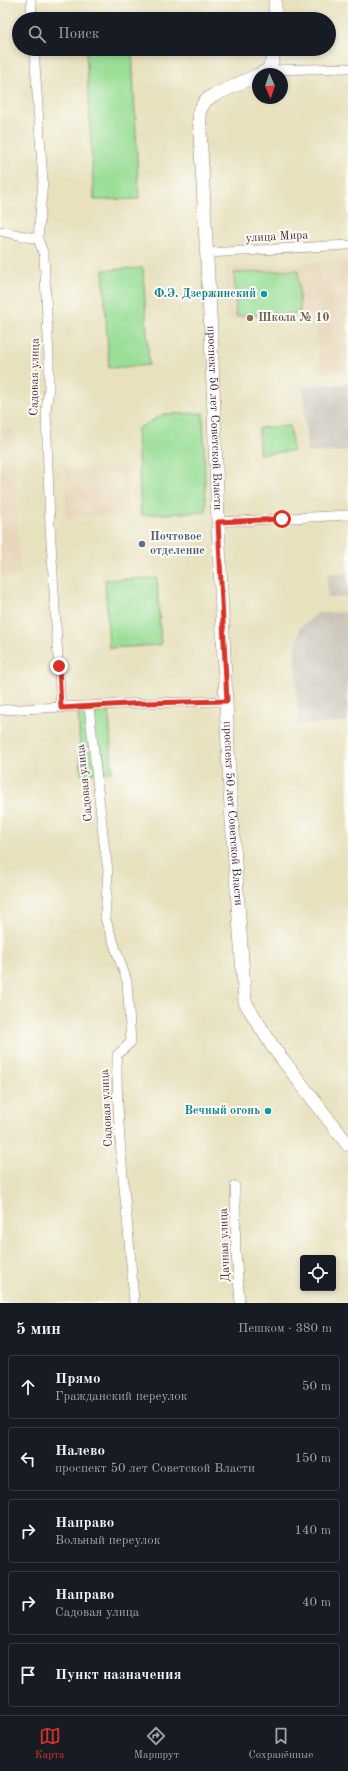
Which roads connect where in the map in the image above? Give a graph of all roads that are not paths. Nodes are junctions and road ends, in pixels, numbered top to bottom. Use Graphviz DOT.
graph roads {
  1 [pos="31,0"];
  2 [pos="275,0"];
  3 [pos="32,12"];
  4 [pos="274,12"];
  5 [pos="35,56"];
  6 [pos="267,65"];
  7 [pos="348,68"];
  8 [pos="0,231"];
  9 [pos="38,239"];
  10 [pos="348,245"];
  11 [pos="207,253"];
  12 [pos="348,515"];
  13 [pos="218,522"];
  14 [pos="227,701"];
  15 [pos="90,706"];
  16 [pos="61,708"];
  17 [pos="0,710"];
  18 [pos="348,1145"];
  19 [pos="235,1186"];
  20 [pos="134,1303"];
  21 [pos="240,1303"];
  1 -- 3 [label="street"];
  2 -- 4 [label="main road"];
  5 -- 9 [label="street, Садовая улица"];
  6 -- 7 [label="street"];
  6 -- 11 [label="main road, проспект 50 лет Советской Власти"];
  8 -- 9 [label="street"];
  9 -- 16 [label="street, Садовая улица"];
  10 -- 11 [label="street, улица Мира"];
  11 -- 13 [label="main road, проспект 50 лет Советской Власти"];
  12 -- 13 [label="street"];
  13 -- 14 [label="main road, проспект 50 лет Советской Власти"];
  14 -- 15 [label="street"];
  14 -- 18 [label="main road, проспект 50 лет Советской Власти"];
  15 -- 16 [label="street"];
  15 -- 20 [label="street, Садовая улица"];
  16 -- 17 [label="street"];
  19 -- 21 [label="street, Дачная улица"];
}
